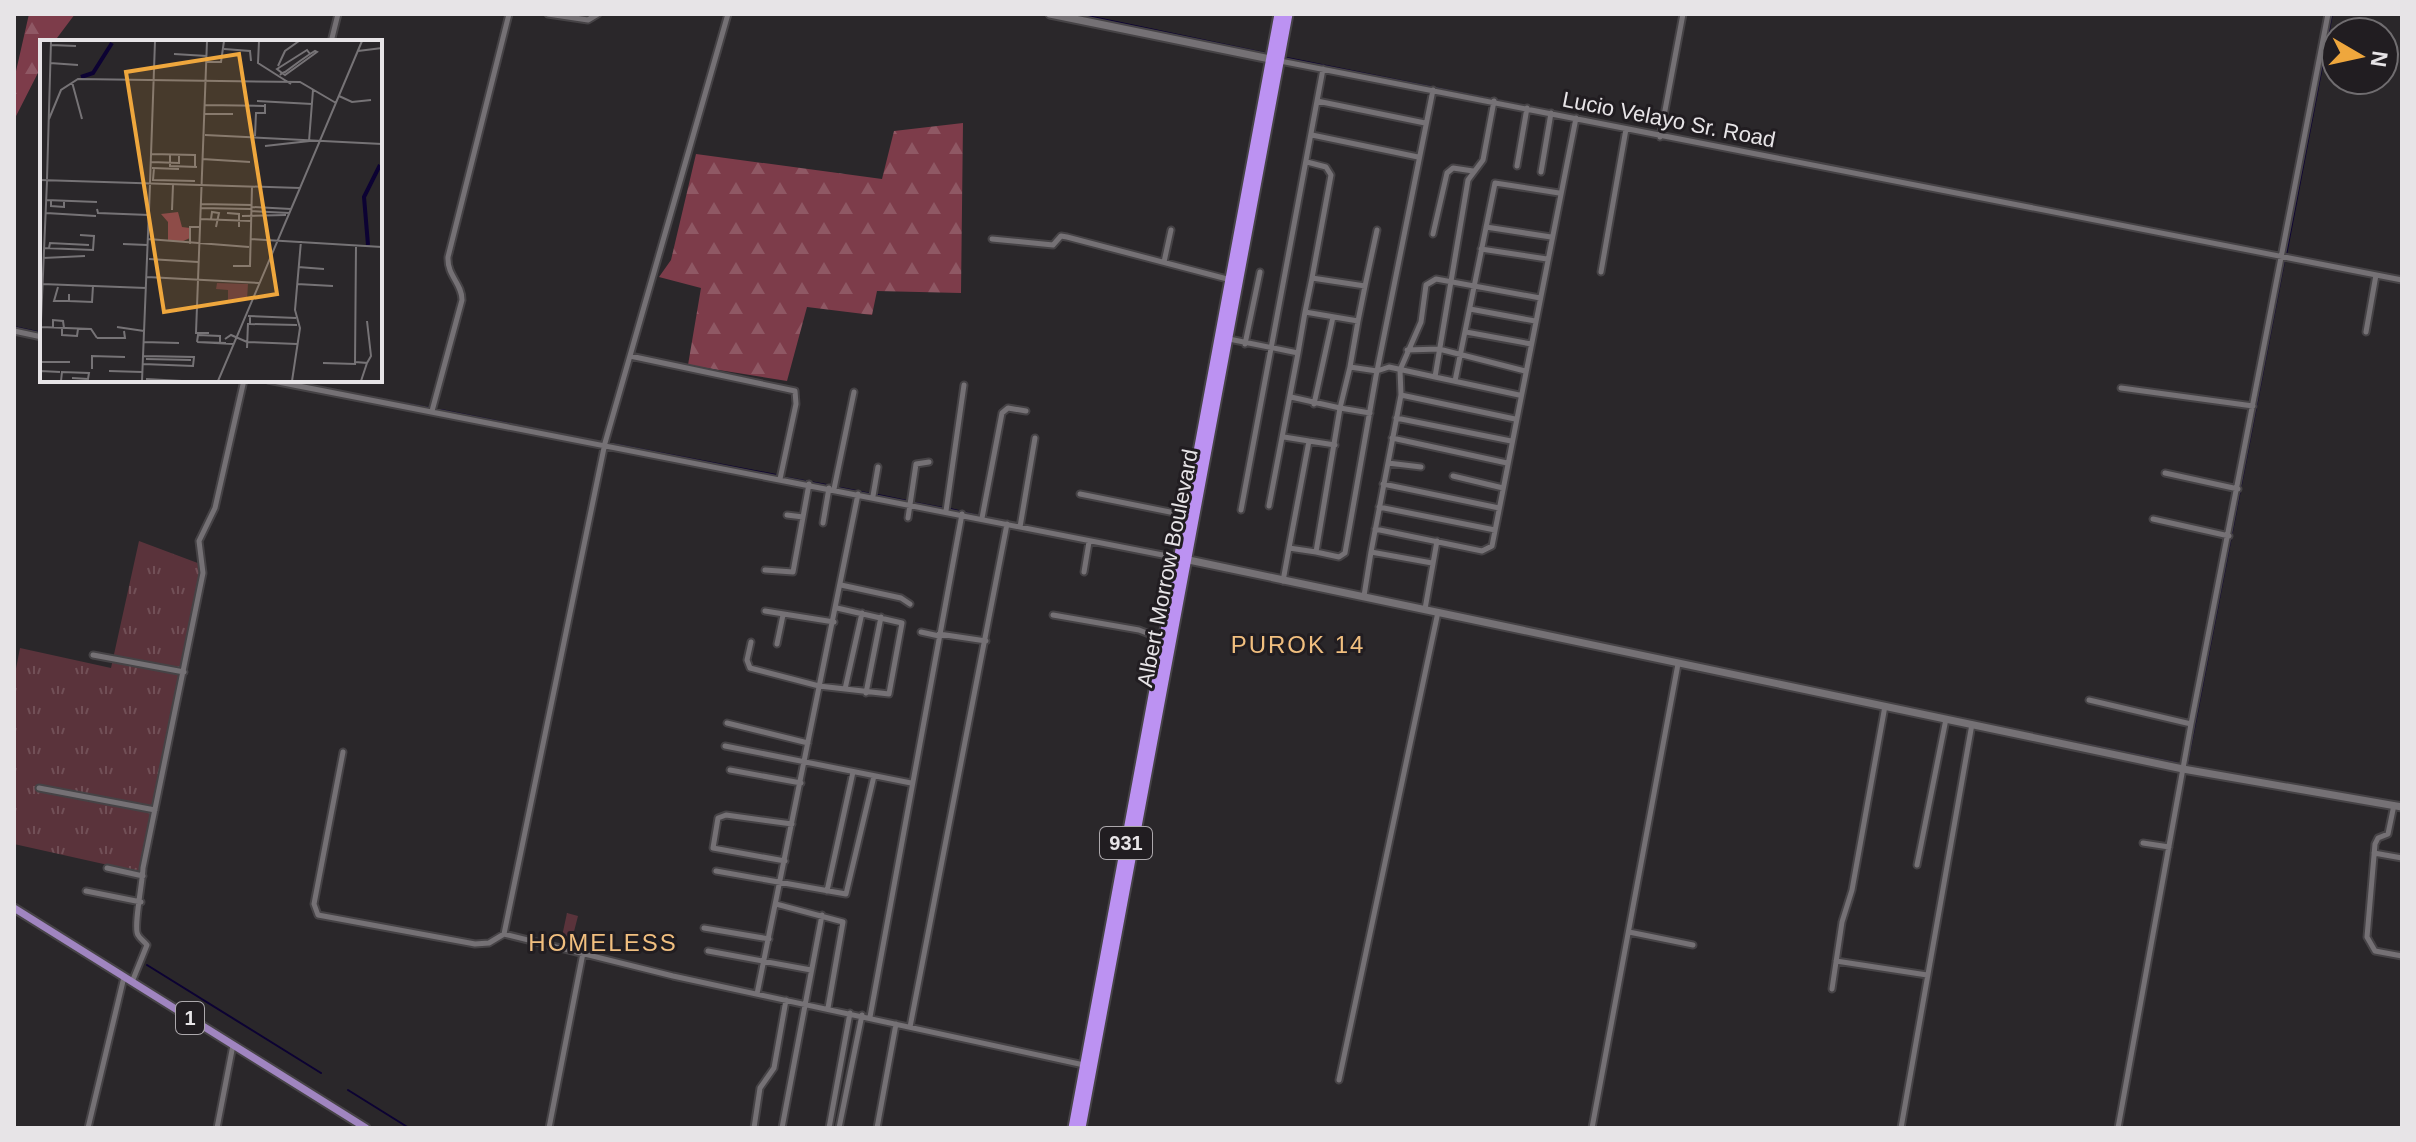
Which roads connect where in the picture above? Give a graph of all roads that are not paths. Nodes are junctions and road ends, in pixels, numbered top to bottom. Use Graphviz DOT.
graph roads {
  1 [pos="338,14"];
  2 [pos="509,14"];
  3 [pos="548,14"];
  4 [pos="598,14"];
  5 [pos="728,14"];
  6 [pos="1050,14"];
  7 [pos="1279,14"];
  8 [pos="1288,14"];
  9 [pos="1683,14"];
  10 [pos="2328,14"];
  11 [pos="332,40"];
  12 [pos="1274,59"];
  13 [pos="1323,69"];
  14 [pos="1433,90"];
  15 [pos="1317,101"];
  16 [pos="1494,101"];
  17 [pos="1527,108"];
  18 [pos="1551,113"];
  19 [pos="1576,118"];
  20 [pos="1425,123"];
  21 [pos="1626,129"];
  22 [pos="1312,135"];
  23 [pos="1660,137"];
  24 [pos="1418,157"];
  25 [pos="1307,162"];
  26 [pos="1517,166"];
  27 [pos="1473,171"];
  28 [pos="1541,172"];
  29 [pos="1559,193"];
  30 [pos="1486,227"];
  31 [pos="1171,230"];
  32 [pos="1377,230"];
  33 [pos="1433,234"];
  34 [pos="1551,237"];
  35 [pos="992,239"];
  36 [pos="1481,249"];
  37 [pos="2281,257"];
  38 [pos="1547,259"];
  39 [pos="1164,262"];
  40 [pos="1260,272"];
  41 [pos="1601,272"];
  42 [pos="2376,275"];
  43 [pos="1312,278"];
  44 [pos="1232,280"];
  45 [pos="2402,280"];
  46 [pos="1452,282"];
  47 [pos="1365,286"];
  48 [pos="1475,288"];
  49 [pos="1540,298"];
  50 [pos="1470,309"];
  51 [pos="1305,312"];
  52 [pos="1333,317"];
  53 [pos="1358,321"];
  54 [pos="1535,321"];
  55 [pos="14,331"];
  56 [pos="1466,332"];
  57 [pos="2366,332"];
  58 [pos="40,337"];
  59 [pos="1228,339"];
  60 [pos="1245,344"];
  61 [pos="1531,344"];
  62 [pos="1272,349"];
  63 [pos="1439,349"];
  64 [pos="1407,350"];
  65 [pos="1298,353"];
  66 [pos="1461,354"];
  67 [pos="630,356"];
  68 [pos="1350,367"];
  69 [pos="1400,370"];
  70 [pos="1377,371"];
  71 [pos="1525,371"];
  72 [pos="1435,377"];
  73 [pos="1455,381"];
  74 [pos="244,382"];
  75 [pos="279,382"];
  76 [pos="964,385"];
  77 [pos="2121,388"];
  78 [pos="854,392"];
  79 [pos="1401,395"];
  80 [pos="1520,395"];
  81 [pos="1291,397"];
  82 [pos="1314,404"];
  83 [pos="2253,406"];
  84 [pos="1340,408"];
  85 [pos="432,411"];
  86 [pos="1026,411"];
  87 [pos="1370,413"];
  88 [pos="1396,418"];
  89 [pos="1515,419"];
  90 [pos="1284,437"];
  91 [pos="1035,438"];
  92 [pos="1392,438"];
  93 [pos="1309,441"];
  94 [pos="1511,441"];
  95 [pos="605,443"];
  96 [pos="1335,445"];
  97 [pos="929,462"];
  98 [pos="1388,463"];
  99 [pos="1507,463"];
  100 [pos="878,467"];
  101 [pos="1421,467"];
  102 [pos="2165,473"];
  103 [pos="1453,476"];
  104 [pos="780,479"];
  105 [pos="809,484"];
  106 [pos="1383,484"];
  107 [pos="1503,488"];
  108 [pos="831,489"];
  109 [pos="2238,489"];
  110 [pos="858,494"];
  111 [pos="1080,494"];
  112 [pos="873,496"];
  113 [pos="910,504"];
  114 [pos="1269,506"];
  115 [pos="1379,507"];
  116 [pos="1499,508"];
  117 [pos="1241,510"];
  118 [pos="946,511"];
  119 [pos="962,514"];
  120 [pos="787,515"];
  121 [pos="1186,515"];
  122 [pos="803,517"];
  123 [pos="908,518"];
  124 [pos="982,518"];
  125 [pos="2153,519"];
  126 [pos="823,523"];
  127 [pos="1007,524"];
  128 [pos="1020,527"];
  129 [pos="1375,529"];
  130 [pos="1495,530"];
  131 [pos="2229,536"];
  132 [pos="1437,541"];
  133 [pos="1089,542"];
  134 [pos="1289,548"];
  135 [pos="1316,552"];
  136 [pos="1371,552"];
  137 [pos="1182,559"];
  138 [pos="1432,563"];
  139 [pos="765,570"];
  140 [pos="1084,572"];
  141 [pos="1283,581"];
  142 [pos="841,585"];
  143 [pos="1364,596"];
  144 [pos="910,604"];
  145 [pos="837,608"];
  146 [pos="1425,609"];
  147 [pos="765,611"];
  148 [pos="1438,612"];
  149 [pos="862,613"];
  150 [pos="783,615"];
  151 [pos="1053,615"];
  152 [pos="881,617"];
  153 [pos="834,622"];
  154 [pos="921,632"];
  155 [pos="939,635"];
  156 [pos="1163,639"];
  157 [pos="986,641"];
  158 [pos="751,642"];
  159 [pos="777,644"];
  160 [pos="93,655"];
  161 [pos="1678,664"];
  162 [pos="184,672"];
  163 [pos="819,686"];
  164 [pos="845,689"];
  165 [pos="866,693"];
  166 [pos="2089,700"];
  167 [pos="1885,706"];
  168 [pos="1946,719"];
  169 [pos="727,723"];
  170 [pos="1972,724"];
  171 [pos="2191,724"];
  172 [pos="808,743"];
  173 [pos="725,746"];
  174 [pos="343,752"];
  175 [pos="805,763"];
  176 [pos="2183,769"];
  177 [pos="730,770"];
  178 [pos="853,772"];
  179 [pos="874,776"];
  180 [pos="801,783"];
  181 [pos="911,783"];
  182 [pos="39,788"];
  183 [pos="2398,806"];
  184 [pos="155,810"];
  185 [pos="792,824"];
  186 [pos="2143,843"];
  187 [pos="2169,847"];
  188 [pos="2374,853"];
  189 [pos="2402,858"];
  190 [pos="785,861"];
  191 [pos="1917,865"];
  192 [pos="107,868"];
  193 [pos="716,871"];
  194 [pos="143,876"];
  195 [pos="781,882"];
  196 [pos="86,891"];
  197 [pos="827,891"];
  198 [pos="141,902"];
  199 [pos="776,904"];
  200 [pos="14,908"];
  201 [pos="822,915"];
  202 [pos="704,928"];
  203 [pos="1629,932"];
  204 [pos="504,934"];
  205 [pos="769,939"];
  206 [pos="1693,945"];
  207 [pos="708,951"];
  208 [pos="583,953"];
  209 [pos="2402,956"];
  210 [pos="763,961"];
  211 [pos="1836,961"];
  212 [pos="811,970"];
  213 [pos="1927,975"];
  214 [pos="124,977"];
  215 [pos="132,982"];
  216 [pos="1832,989"];
  217 [pos="757,994"];
  218 [pos="786,1000"];
  219 [pos="804,1004"];
  220 [pos="828,1008"];
  221 [pos="850,1013"];
  222 [pos="862,1015"];
  223 [pos="870,1017"];
  224 [pos="896,1024"];
  225 [pos="910,1027"];
  226 [pos="233,1045"];
  227 [pos="1088,1064"];
  228 [pos="1339,1080"];
  229 [pos="88,1128"];
  230 [pos="217,1128"];
  231 [pos="366,1128"];
  232 [pos="549,1128"];
  233 [pos="754,1128"];
  234 [pos="782,1128"];
  235 [pos="829,1128"];
  236 [pos="839,1128"];
  237 [pos="877,1128"];
  238 [pos="1073,1128"];
  239 [pos="1081,1128"];
  240 [pos="1592,1128"];
  241 [pos="1901,1128"];
  242 [pos="2118,1128"];
  1 -- 11 [label="street"];
  2 -- 85 [label="street"];
  3 -- 4 [label="street"];
  5 -- 67 [label="street"];
  6 -- 12 [label="street, Lucio Velayo Sr. Road"];
  7 -- 12 [label="highway, Albert Morrow Boulevard / 931"];
  8 -- 12 [label="highway, Albert Morrow Boulevard / 931"];
  9 -- 23 [label="street"];
  10 -- 37 [label="street"];
  12 -- 13 [label="street, Lucio Velayo Sr. Road"];
  12 -- 44 [label="highway, Albert Morrow Boulevard / 931"];
  12 -- 59 [label="highway, Albert Morrow Boulevard / 931"];
  13 -- 14 [label="street, Lucio Velayo Sr. Road"];
  13 -- 15 [label="street"];
  14 -- 16 [label="street, Lucio Velayo Sr. Road"];
  14 -- 20 [label="street"];
  15 -- 20 [label="street"];
  15 -- 22 [label="street"];
  16 -- 17 [label="street, Lucio Velayo Sr. Road"];
  16 -- 27 [label="street"];
  17 -- 18 [label="street, Lucio Velayo Sr. Road"];
  17 -- 26 [label="street"];
  18 -- 19 [label="street, Lucio Velayo Sr. Road"];
  18 -- 28 [label="street"];
  19 -- 21 [label="street, Lucio Velayo Sr. Road"];
  19 -- 29 [label="street"];
  20 -- 24 [label="street"];
  21 -- 23 [label="street, Lucio Velayo Sr. Road"];
  21 -- 41 [label="street"];
  22 -- 24 [label="street"];
  22 -- 25 [label="street"];
  23 -- 37 [label="street, Lucio Velayo Sr. Road"];
  24 -- 70 [label="street"];
  25 -- 43 [label="street"];
  25 -- 62 [label="street"];
  27 -- 33 [label="street"];
  27 -- 46 [label="street"];
  29 -- 30 [label="street"];
  29 -- 34 [label="street"];
  30 -- 34 [label="street"];
  30 -- 36 [label="street"];
  31 -- 39 [label="street"];
  32 -- 47 [label="street"];
  34 -- 38 [label="street"];
  35 -- 39 [label="street"];
  36 -- 38 [label="street"];
  36 -- 48 [label="street"];
  37 -- 42 [label="street, Lucio Velayo Sr. Road"];
  37 -- 83 [label="street"];
  38 -- 49 [label="street"];
  39 -- 44 [label="street"];
  40 -- 60 [label="street"];
  42 -- 45 [label="street, Lucio Velayo Sr. Road"];
  42 -- 57 [label="street"];
  43 -- 47 [label="street"];
  43 -- 51 [label="street"];
  44 -- 121 [label="highway, Albert Morrow Boulevard / 931"];
  46 -- 48 [label="street"];
  46 -- 63 [label="street"];
  46 -- 64 [label="street"];
  47 -- 53 [label="street"];
  48 -- 49 [label="street"];
  48 -- 50 [label="street"];
  49 -- 54 [label="street"];
  50 -- 54 [label="street"];
  50 -- 56 [label="street"];
  51 -- 52 [label="street"];
  51 -- 65 [label="street"];
  52 -- 53 [label="street"];
  52 -- 82 [label="street"];
  53 -- 68 [label="street"];
  54 -- 61 [label="street"];
  55 -- 58 [label="street"];
  56 -- 61 [label="street"];
  56 -- 66 [label="street"];
  59 -- 60 [label="street"];
  59 -- 137 [label="highway, Albert Morrow Boulevard / 931"];
  60 -- 62 [label="street"];
  61 -- 71 [label="street"];
  62 -- 65 [label="street"];
  62 -- 117 [label="street"];
  63 -- 64 [label="street"];
  63 -- 66 [label="street"];
  63 -- 72 [label="street"];
  64 -- 69 [label="street"];
  65 -- 81 [label="street"];
  66 -- 71 [label="street"];
  66 -- 73 [label="street"];
  67 -- 95 [label="street"];
  67 -- 104 [label="street"];
  68 -- 70 [label="street"];
  68 -- 84 [label="street"];
  69 -- 70 [label="street"];
  69 -- 72 [label="street"];
  69 -- 79 [label="street"];
  70 -- 87 [label="street"];
  71 -- 80 [label="street"];
  72 -- 73 [label="street"];
  73 -- 80 [label="street"];
  74 -- 162 [label="street"];
  75 -- 85 [label="street"];
  76 -- 118 [label="street"];
  77 -- 83 [label="street"];
  78 -- 108 [label="street"];
  79 -- 88 [label="street"];
  79 -- 89 [label="street"];
  80 -- 89 [label="street"];
  81 -- 82 [label="street"];
  81 -- 90 [label="street"];
  82 -- 84 [label="street"];
  83 -- 109 [label="street"];
  84 -- 87 [label="street"];
  84 -- 96 [label="street"];
  85 -- 95 [label="street"];
  86 -- 124 [label="street"];
  87 -- 135 [label="street"];
  88 -- 92 [label="street"];
  88 -- 94 [label="street"];
  89 -- 94 [label="street"];
  90 -- 93 [label="street"];
  90 -- 114 [label="street"];
  91 -- 128 [label="street"];
  92 -- 98 [label="street"];
  92 -- 99 [label="street"];
  93 -- 96 [label="street"];
  93 -- 134 [label="street"];
  94 -- 99 [label="street"];
  95 -- 104 [label="street"];
  95 -- 204 [label="street"];
  96 -- 135 [label="street"];
  97 -- 113 [label="street"];
  98 -- 101 [label="street"];
  98 -- 106 [label="street"];
  99 -- 107 [label="street"];
  100 -- 112 [label="street"];
  102 -- 109 [label="street"];
  103 -- 107 [label="street"];
  104 -- 105 [label="street"];
  105 -- 108 [label="street"];
  105 -- 122 [label="street"];
  106 -- 115 [label="street"];
  106 -- 116 [label="street"];
  107 -- 116 [label="street"];
  108 -- 110 [label="street"];
  108 -- 126 [label="street"];
  109 -- 131 [label="street"];
  110 -- 112 [label="street"];
  110 -- 142 [label="street"];
  111 -- 121 [label="street"];
  112 -- 113 [label="street"];
  113 -- 118 [label="street"];
  113 -- 123 [label="street"];
  115 -- 129 [label="street"];
  115 -- 130 [label="street"];
  116 -- 130 [label="street"];
  118 -- 119 [label="street"];
  119 -- 124 [label="street"];
  119 -- 155 [label="street"];
  120 -- 122 [label="street"];
  121 -- 137 [label="highway, Albert Morrow Boulevard / 931"];
  122 -- 139 [label="street"];
  124 -- 127 [label="street"];
  125 -- 131 [label="street"];
  127 -- 128 [label="street"];
  127 -- 157 [label="street"];
  128 -- 133 [label="street"];
  129 -- 132 [label="street"];
  129 -- 136 [label="street"];
  130 -- 132 [label="street"];
  131 -- 171 [label="street"];
  132 -- 138 [label="street"];
  133 -- 137 [label="street"];
  133 -- 140 [label="street"];
  134 -- 135 [label="street"];
  134 -- 141 [label="street"];
  136 -- 138 [label="street"];
  136 -- 143 [label="street"];
  137 -- 141 [label="street"];
  137 -- 156 [label="highway, Albert Morrow Boulevard / 931"];
  137 -- 227 [label="highway, Albert Morrow Boulevard / 931"];
  138 -- 146 [label="street"];
  141 -- 143 [label="street"];
  142 -- 144 [label="street"];
  142 -- 145 [label="street"];
  143 -- 146 [label="street"];
  145 -- 149 [label="street"];
  145 -- 153 [label="street"];
  146 -- 148 [label="street"];
  147 -- 150 [label="street"];
  148 -- 161 [label="street"];
  148 -- 228 [label="street"];
  149 -- 152 [label="street"];
  149 -- 164 [label="street"];
  150 -- 153 [label="street"];
  150 -- 159 [label="street"];
  151 -- 156 [label="street"];
  152 -- 165 [label="street"];
  152 -- 165 [label="street"];
  153 -- 163 [label="street"];
  154 -- 155 [label="street"];
  155 -- 157 [label="street"];
  155 -- 181 [label="street"];
  156 -- 227 [label="highway, Albert Morrow Boulevard / 931"];
  157 -- 225 [label="street"];
  158 -- 163 [label="street"];
  160 -- 162 [label="street"];
  161 -- 167 [label="street"];
  161 -- 203 [label="street"];
  162 -- 184 [label="street"];
  163 -- 164 [label="street"];
  163 -- 172 [label="street"];
  164 -- 165 [label="street"];
  166 -- 171 [label="street"];
  167 -- 168 [label="street"];
  167 -- 211 [label="street"];
  168 -- 170 [label="street"];
  168 -- 191 [label="street"];
  169 -- 172 [label="street"];
  170 -- 176 [label="street"];
  170 -- 213 [label="street"];
  171 -- 176 [label="street"];
  172 -- 175 [label="street"];
  173 -- 175 [label="street"];
  174 -- 204 [label="street"];
  175 -- 178 [label="street"];
  175 -- 180 [label="street"];
  176 -- 183 [label="street"];
  176 -- 187 [label="street"];
  177 -- 180 [label="street"];
  178 -- 179 [label="street"];
  178 -- 197 [label="street"];
  179 -- 181 [label="street"];
  179 -- 197 [label="street"];
  180 -- 185 [label="street"];
  181 -- 223 [label="street"];
  182 -- 184 [label="street"];
  183 -- 188 [label="street"];
  184 -- 194 [label="street"];
  185 -- 190 [label="street"];
  185 -- 190 [label="street"];
  186 -- 187 [label="street"];
  187 -- 242 [label="street"];
  188 -- 189 [label="street"];
  188 -- 209 [label="street"];
  190 -- 195 [label="street"];
  192 -- 194 [label="street"];
  193 -- 195 [label="street"];
  194 -- 198 [label="street"];
  195 -- 197 [label="street"];
  195 -- 199 [label="street"];
  196 -- 198 [label="street"];
  198 -- 215 [label="street"];
  199 -- 201 [label="street"];
  199 -- 205 [label="street"];
  200 -- 214 [label="main road, 1"];
  201 -- 212 [label="street"];
  201 -- 220 [label="street"];
  202 -- 205 [label="street"];
  203 -- 206 [label="street"];
  203 -- 240 [label="street"];
  204 -- 208 [label="street"];
  205 -- 210 [label="street"];
  207 -- 210 [label="street"];
  208 -- 217 [label="street"];
  208 -- 232 [label="street"];
  210 -- 212 [label="street"];
  210 -- 217 [label="street"];
  211 -- 213 [label="street"];
  211 -- 216 [label="street"];
  212 -- 219 [label="street"];
  213 -- 241 [label="street"];
  214 -- 215 [label="main road, 1"];
  214 -- 229 [label="street"];
  215 -- 226 [label="main road, 1"];
  217 -- 218 [label="street"];
  218 -- 219 [label="street"];
  218 -- 233 [label="street"];
  219 -- 220 [label="street"];
  219 -- 234 [label="street"];
  220 -- 221 [label="street"];
  221 -- 222 [label="street"];
  221 -- 235 [label="street"];
  222 -- 223 [label="street"];
  222 -- 236 [label="street"];
  223 -- 224 [label="street"];
  224 -- 225 [label="street"];
  224 -- 237 [label="street"];
  225 -- 227 [label="street"];
  226 -- 230 [label="street"];
  226 -- 231 [label="main road, 1"];
  227 -- 238 [label="highway, Albert Morrow Boulevard / 931"];
  227 -- 239 [label="highway, Albert Morrow Boulevard / 931"];
}
